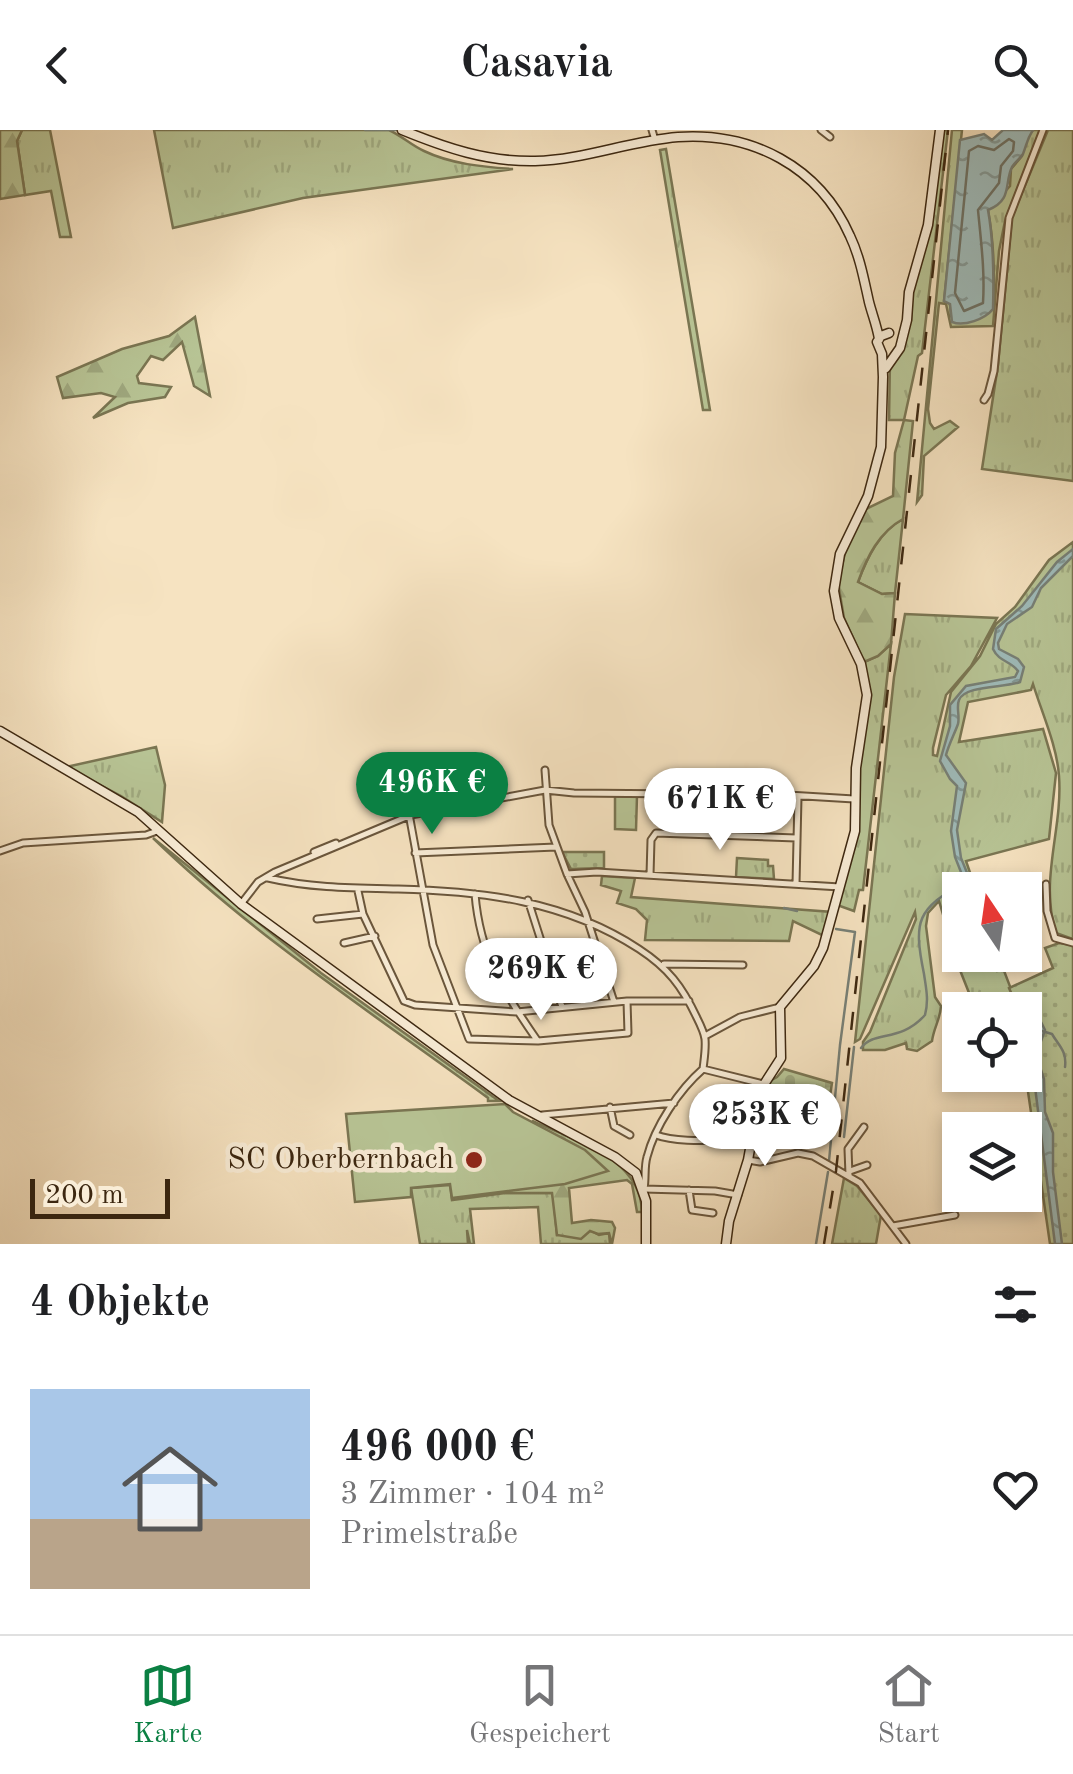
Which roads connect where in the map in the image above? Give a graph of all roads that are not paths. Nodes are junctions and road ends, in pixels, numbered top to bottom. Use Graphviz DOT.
graph roads {
  1 [pos="402,130"];
  2 [pos="822,130"];
  3 [pos="940,130"];
  4 [pos="1042,130"];
  5 [pos="654,135"];
  6 [pos="830,137"];
  7 [pos="872,313"];
  8 [pos="894,336"];
  9 [pos="879,338"];
  10 [pos="887,355"];
  11 [pos="984,400"];
  12 [pos="0,732"];
  13 [pos="545,770"];
  14 [pos="690,773"];
  15 [pos="545,790"];
  16 [pos="405,792"];
  17 [pos="691,795"];
  18 [pos="798,796"];
  19 [pos="856,800"];
  20 [pos="411,814"];
  21 [pos="160,830"];
  22 [pos="796,838"];
  23 [pos="556,847"];
  24 [pos="0,850"];
  25 [pos="416,853"];
  26 [pos="566,874"];
  27 [pos="650,875"];
  28 [pos="268,878"];
  29 [pos="796,884"];
  30 [pos="1046,884"];
  31 [pos="840,886"];
  32 [pos="357,890"];
  33 [pos="421,890"];
  34 [pos="475,894"];
  35 [pos="528,900"];
  36 [pos="238,902"];
  37 [pos="363,914"];
  38 [pos="317,919"];
  39 [pos="587,921"];
  40 [pos="375,936"];
  41 [pos="344,943"];
  42 [pos="1073,943"];
  43 [pos="661,964"];
  44 [pos="744,966"];
  45 [pos="627,1001"];
  46 [pos="689,1001"];
  47 [pos="614,1002"];
  48 [pos="780,1006"];
  49 [pos="456,1007"];
  50 [pos="562,1008"];
  51 [pos="517,1012"];
  52 [pos="705,1036"];
  53 [pos="538,1041"];
  54 [pos="703,1070"];
  55 [pos="763,1084"];
  56 [pos="674,1103"];
  57 [pos="610,1108"];
  58 [pos="534,1116"];
  59 [pos="864,1127"];
  60 [pos="630,1135"];
  61 [pos="656,1135"];
  62 [pos="752,1140"];
  63 [pos="748,1160"];
  64 [pos="867,1165"];
  65 [pos="850,1173"];
  66 [pos="644,1189"];
  67 [pos="689,1190"];
  68 [pos="738,1195"];
  69 [pos="713,1213"];
  70 [pos="955,1215"];
  71 [pos="893,1226"];
  72 [pos="646,1244"];
  73 [pos="726,1244"];
  74 [pos="906,1244"];
  1 -- 5 [label="street"];
  2 -- 6 [label="street"];
  3 -- 8 [label="street"];
  4 -- 11 [label="street"];
  5 -- 7 [label="street"];
  7 -- 8 [label="street"];
  7 -- 9 [label="street"];
  8 -- 9 [label="street"];
  8 -- 10 [label="street"];
  9 -- 10 [label="street"];
  10 -- 19 [label="street"];
  12 -- 21 [label="street"];
  13 -- 15 [label="street"];
  14 -- 17 [label="street"];
  15 -- 17 [label="street"];
  15 -- 20 [label="street"];
  15 -- 23 [label="street"];
  16 -- 20 [label="street"];
  17 -- 18 [label="street"];
  18 -- 19 [label="street"];
  18 -- 22 [label="street"];
  19 -- 31 [label="street"];
  20 -- 25 [label="street"];
  20 -- 28 [label="street"];
  21 -- 24 [label="street"];
  21 -- 36 [label="street"];
  22 -- 27 [label="street"];
  22 -- 29 [label="street"];
  23 -- 25 [label="street"];
  23 -- 26 [label="street"];
  25 -- 33 [label="street"];
  26 -- 27 [label="street"];
  26 -- 39 [label="street"];
  27 -- 29 [label="street"];
  28 -- 32 [label="street"];
  28 -- 36 [label="street"];
  29 -- 31 [label="street"];
  30 -- 42 [label="street"];
  31 -- 48 [label="street"];
  32 -- 33 [label="street"];
  32 -- 37 [label="street"];
  33 -- 34 [label="street"];
  33 -- 49 [label="street"];
  34 -- 35 [label="street"];
  34 -- 51 [label="street"];
  35 -- 39 [label="street"];
  35 -- 50 [label="street"];
  36 -- 58 [label="street"];
  37 -- 38 [label="street"];
  37 -- 40 [label="street"];
  39 -- 43 [label="street"];
  39 -- 47 [label="street"];
  40 -- 41 [label="street"];
  40 -- 49 [label="street"];
  43 -- 44 [label="street"];
  43 -- 46 [label="street"];
  45 -- 46 [label="street"];
  45 -- 47 [label="street"];
  45 -- 53 [label="street"];
  46 -- 52 [label="street"];
  47 -- 50 [label="street"];
  48 -- 52 [label="street"];
  48 -- 55 [label="street"];
  49 -- 51 [label="street"];
  49 -- 53 [label="street"];
  50 -- 51 [label="street"];
  51 -- 53 [label="street"];
  52 -- 54 [label="street"];
  54 -- 55 [label="street"];
  54 -- 56 [label="street"];
  55 -- 62 [label="street"];
  56 -- 57 [label="street"];
  56 -- 61 [label="street"];
  57 -- 58 [label="street"];
  57 -- 60 [label="street"];
  58 -- 66 [label="street"];
  59 -- 65 [label="street"];
  61 -- 62 [label="street"];
  61 -- 66 [label="street"];
  62 -- 63 [label="street"];
  63 -- 65 [label="street"];
  63 -- 68 [label="street"];
  64 -- 65 [label="street"];
  65 -- 71 [label="street"];
  66 -- 67 [label="street"];
  66 -- 72 [label="street"];
  67 -- 68 [label="street"];
  67 -- 69 [label="street"];
  68 -- 73 [label="street"];
  70 -- 71 [label="street"];
  71 -- 74 [label="street"];
}
